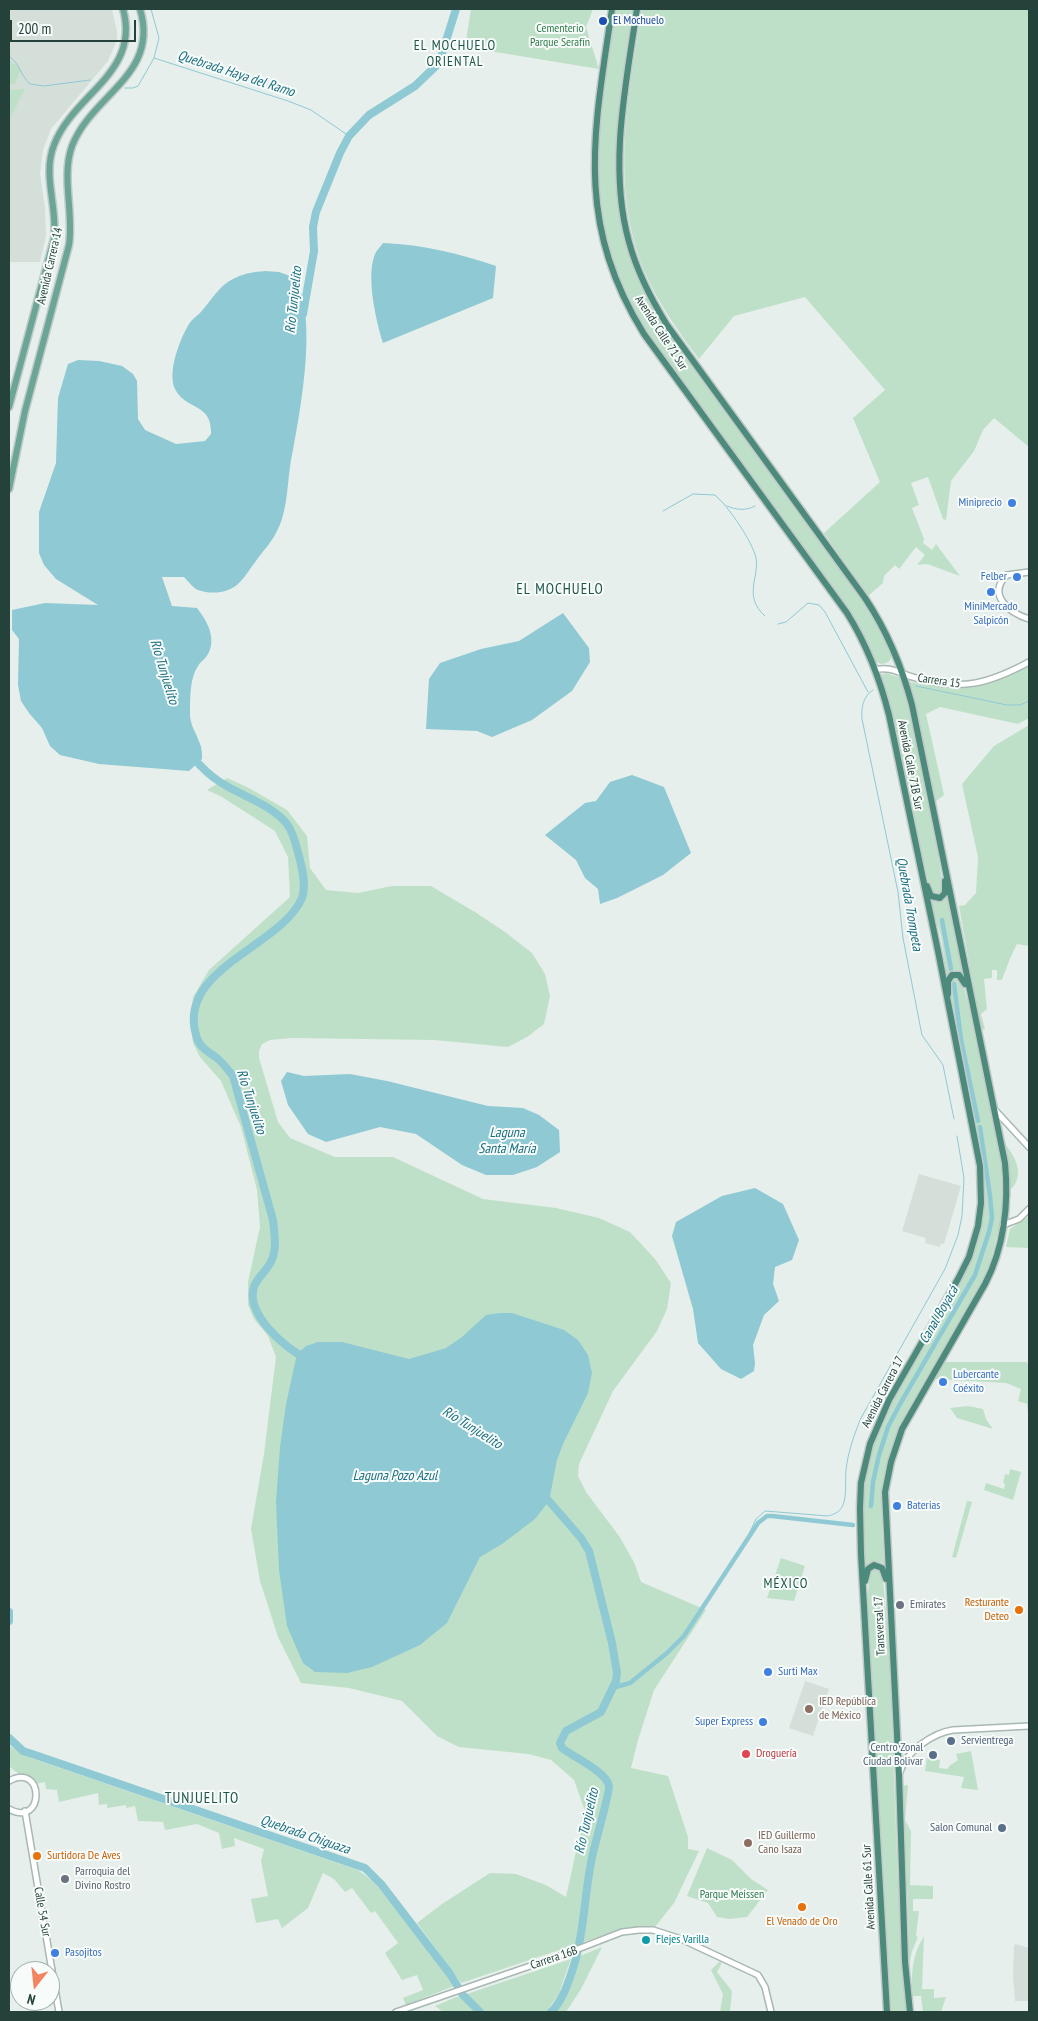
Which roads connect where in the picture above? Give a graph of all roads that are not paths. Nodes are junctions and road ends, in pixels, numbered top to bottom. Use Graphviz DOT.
graph roads {
  1 [pos="123,9"];
  2 [pos="140,9"];
  3 [pos="612,9"];
  4 [pos="637,9"];
  5 [pos="9,407"];
  6 [pos="749,438"];
  7 [pos="728,450"];
  8 [pos="9,489"];
  9 [pos="1029,572"];
  10 [pos="1029,618"];
  11 [pos="1029,662"];
  12 [pos="875,670"];
  13 [pos="903,674"];
  14 [pos="943,860"];
  15 [pos="919,861"];
  16 [pos="973,1006"];
  17 [pos="949,1012"];
  18 [pos="994,1109"];
  19 [pos="972,1127"];
  20 [pos="1029,1148"];
  21 [pos="1029,1209"];
  22 [pos="1004,1225"];
  23 [pos="863,1473"];
  24 [pos="889,1587"];
  25 [pos="864,1593"];
  26 [pos="1029,1726"];
  27 [pos="898,1751"];
  28 [pos="914,1752"];
  29 [pos="874,1760"];
  30 [pos="899,1775"];
  31 [pos="9,1781"];
  32 [pos="9,1809"];
  33 [pos="25,1812"];
  34 [pos="59,2012"];
  35 [pos="396,2012"];
  36 [pos="771,2012"];
  37 [pos="887,2012"];
  38 [pos="910,2012"];
  1 -- 5 [label="main road, Avenida Carrera 14"];
  2 -- 8 [label="main road, Avenida Carrera 14"];
  3 -- 7 [label="highway, Avenida Calle 71 Sur"];
  4 -- 6 [label="highway, Avenida Calle 71 Sur"];
  6 -- 13 [label="highway, Avenida Calle 71B Sur"];
  7 -- 12 [label="highway, Avenida Calle 71B Sur"];
  9 -- 10 [label="street"];
  11 -- 13 [label="street, Carrera 15"];
  12 -- 13 [label="street, Carrera 15"];
  12 -- 15 [label="highway, Avenida Calle 71B Sur"];
  13 -- 14 [label="highway, Avenida Calle 71B Sur"];
  14 -- 15 [label="highway"];
  14 -- 16 [label="highway, Avenida Calle 71B Sur"];
  15 -- 17 [label="highway, Avenida Calle 71B Sur"];
  16 -- 17 [label="highway"];
  16 -- 18 [label="highway, Avenida Calle 71B Sur"];
  17 -- 19 [label="highway, Avenida Calle 71B Sur"];
  18 -- 20 [label="street"];
  18 -- 22 [label="highway"];
  19 -- 23 [label="highway, Avenida Carrera 17"];
  21 -- 22 [label="street"];
  22 -- 24 [label="highway, Transversal 17"];
  23 -- 25 [label="highway, Transversal 17"];
  24 -- 25 [label="highway"];
  24 -- 27 [label="highway, Transversal 17"];
  25 -- 29 [label="highway, Transversal 17"];
  26 -- 28 [label="street"];
  27 -- 28 [label="street"];
  27 -- 30 [label="highway, Transversal 17"];
  28 -- 30 [label="street"];
  29 -- 37 [label="highway, Avenida Calle 61 Sur"];
  30 -- 38 [label="highway"];
  31 -- 33 [label="street"];
  32 -- 33 [label="street"];
  33 -- 34 [label="street, Calle 54 Sur"];
  35 -- 36 [label="street, Carrera 16B"];
}
